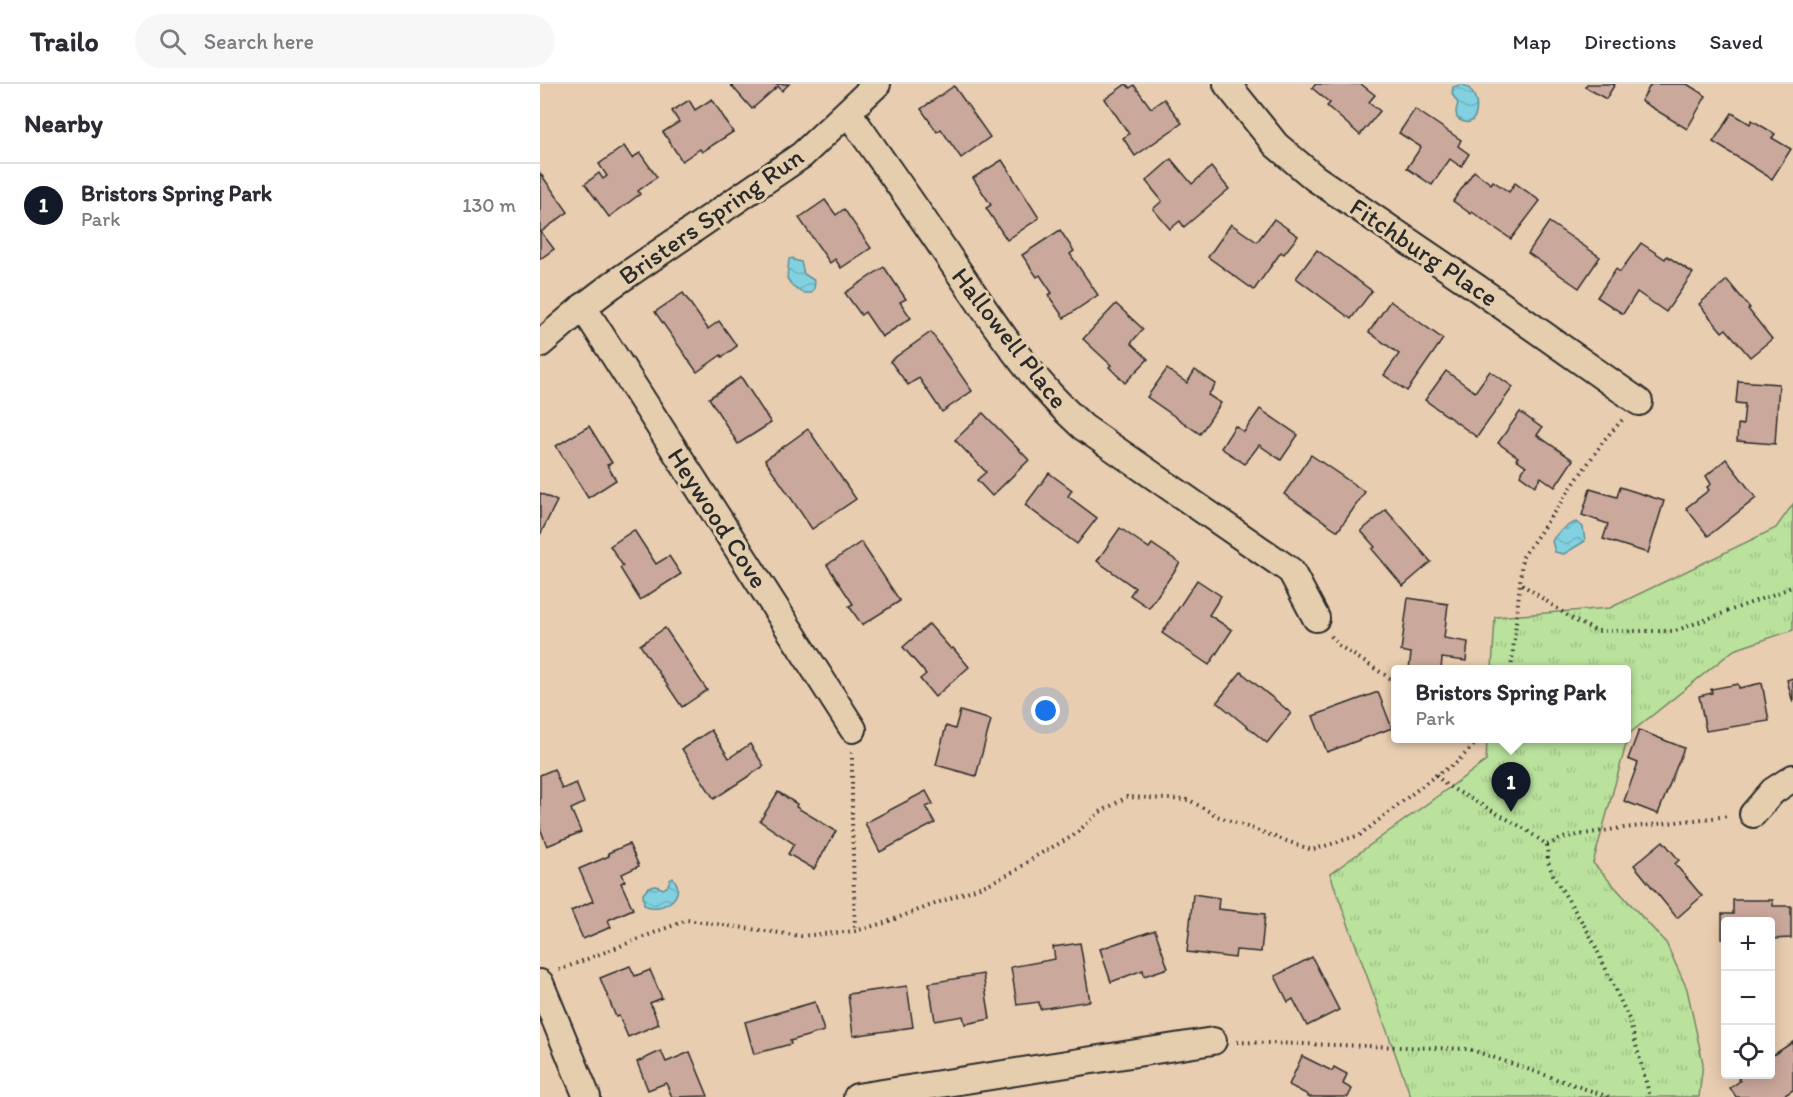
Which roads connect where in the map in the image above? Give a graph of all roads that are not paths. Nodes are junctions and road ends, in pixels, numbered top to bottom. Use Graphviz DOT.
graph roads {
  1 [pos="877,84"];
  2 [pos="1227,84"];
  3 [pos="848,112"];
  4 [pos="583,307"];
  5 [pos="540,344"];
  6 [pos="1639,402"];
  7 [pos="1316,618"];
  8 [pos="853,729"];
  9 [pos="1793,778"];
  10 [pos="1753,814"];
  11 [pos="548,977"];
  12 [pos="1213,1041"];
  13 [pos="587,1097"];
  14 [pos="857,1097"];
  1 -- 3 [label="street, Bristers Spring Run"];
  2 -- 6 [label="street, Fitchburg Place"];
  3 -- 4 [label="street, Bristers Spring Run"];
  3 -- 7 [label="street, Hallowell Place"];
  4 -- 5 [label="street, Bristers Spring Run"];
  4 -- 8 [label="street, Heywood Cove"];
  9 -- 10 [label="street"];
  11 -- 13 [label="street"];
  12 -- 14 [label="street"];
}
